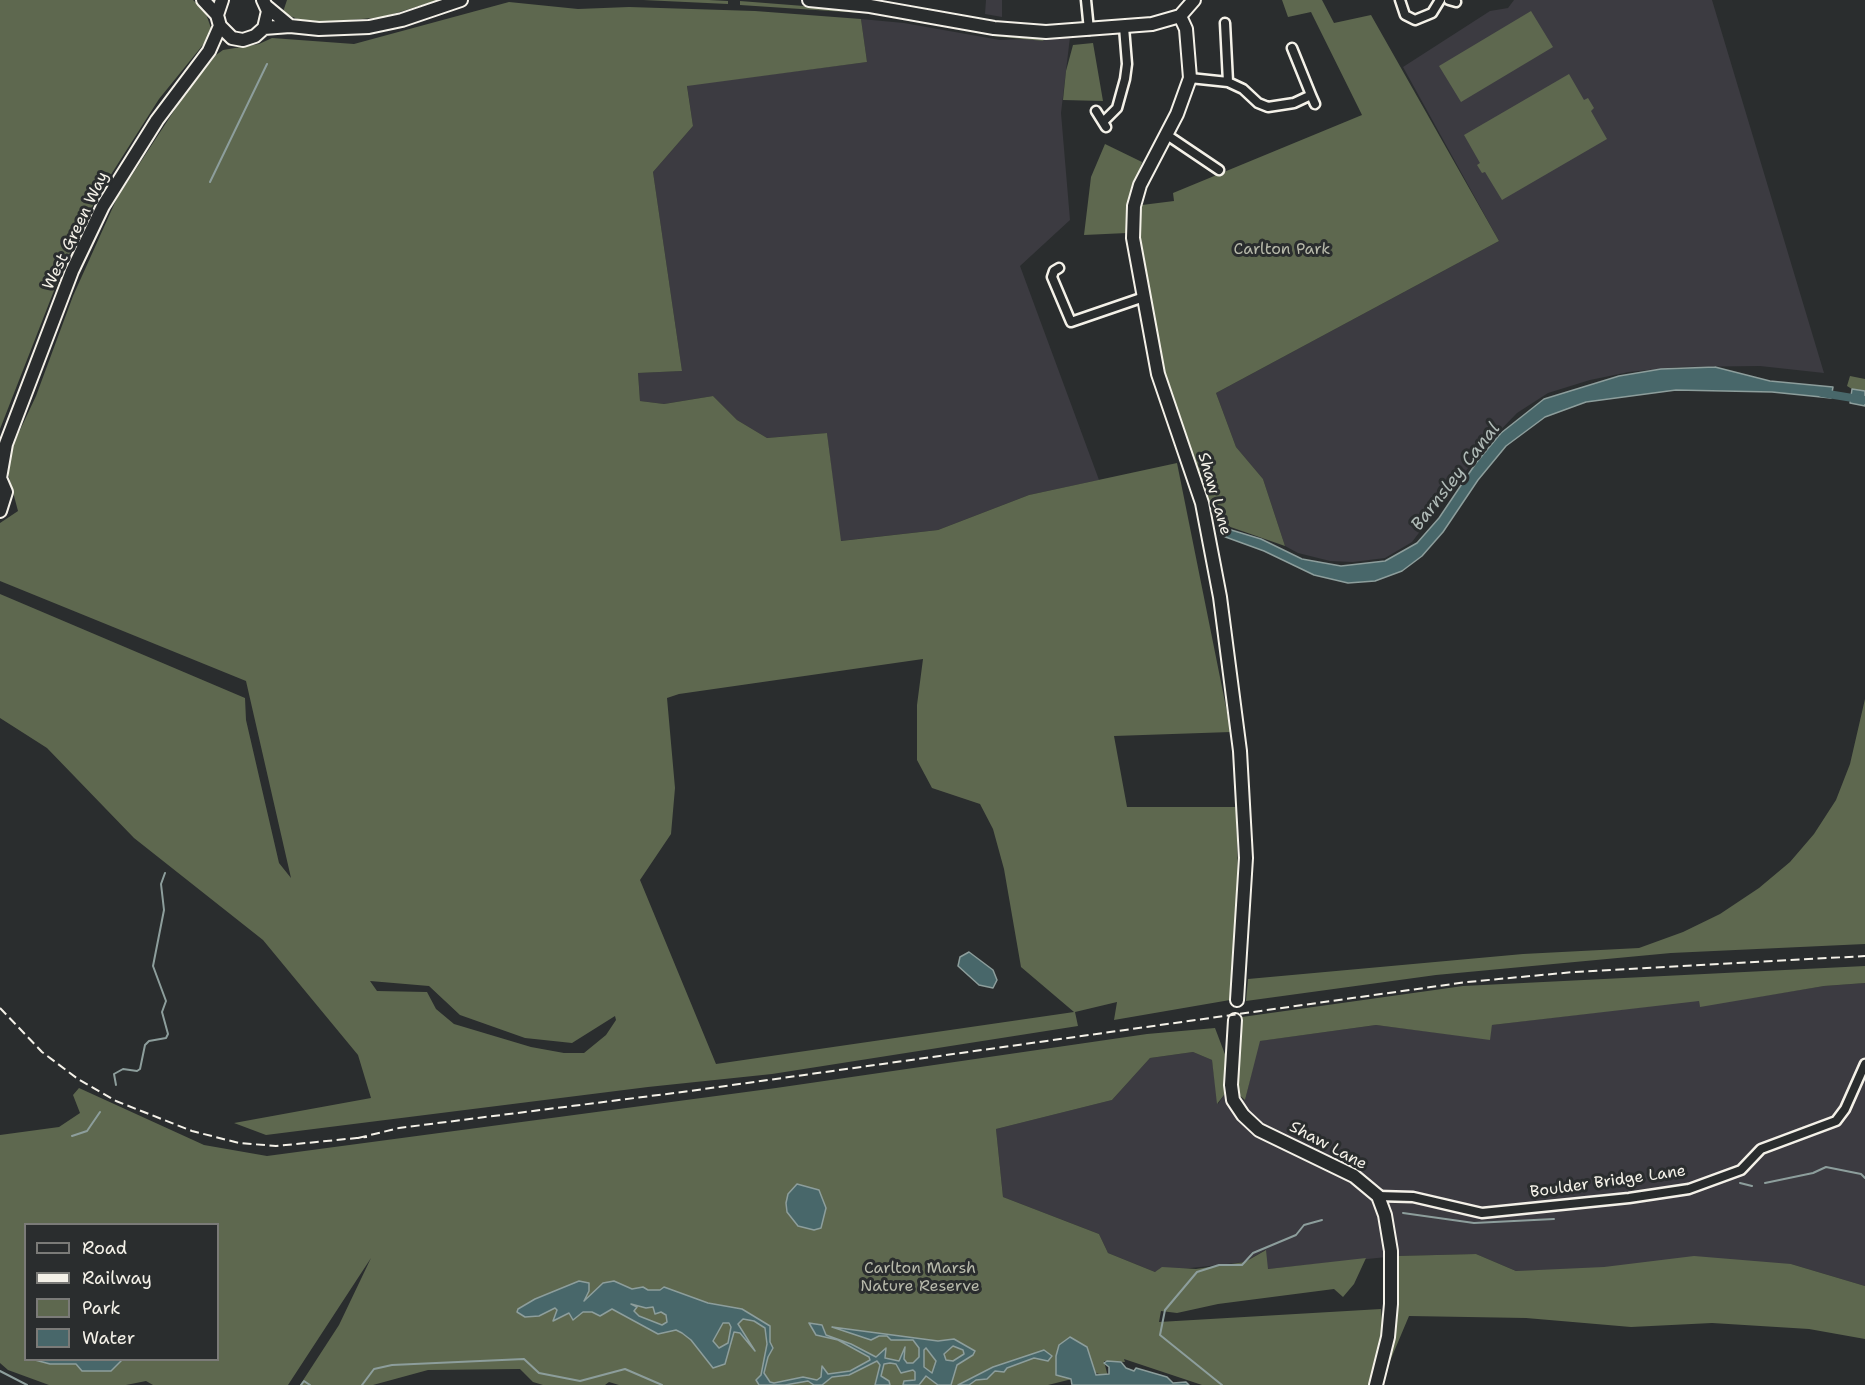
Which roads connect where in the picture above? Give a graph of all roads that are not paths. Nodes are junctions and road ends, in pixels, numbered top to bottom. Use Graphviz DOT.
graph roads {
  1 [pos="203,0"];
  2 [pos="222,0"];
  3 [pos="461,0"];
  4 [pos="809,0"];
  5 [pos="1086,0"];
  6 [pos="1194,0"];
  7 [pos="1400,0"];
  8 [pos="1440,0"];
  9 [pos="265,3"];
  10 [pos="1180,16"];
  11 [pos="218,21"];
  12 [pos="1225,23"];
  13 [pos="290,26"];
  14 [pos="1124,27"];
  15 [pos="264,28"];
  16 [pos="1089,30"];
  17 [pos="237,39"];
  18 [pos="1292,48"];
  19 [pos="209,51"];
  20 [pos="1190,78"];
  21 [pos="1228,82"];
  22 [pos="1311,95"];
  23 [pos="1315,104"];
  24 [pos="1096,111"];
  25 [pos="1167,135"];
  26 [pos="1219,170"];
  27 [pos="1059,268"];
  28 [pos="1144,297"];
  29 [pos="3,447"];
  30 [pos="0,478"];
  31 [pos="0,512"];
  32 [pos="1237,1000"];
  33 [pos="1235,1020"];
  34 [pos="1865,1064"];
  35 [pos="1378,1196"];
  36 [pos="1376,1385"];
  1 -- 11 [label="street"];
  2 -- 11 [label="street, West Green Way"];
  3 -- 13 [label="street, West Green Way"];
  4 -- 16 [label="street"];
  5 -- 16 [label="street"];
  6 -- 10 [label="street"];
  7 -- 8 [label="street"];
  9 -- 13 [label="street"];
  9 -- 15 [label="street"];
  10 -- 14 [label="street"];
  10 -- 20 [label="street, Shaw Lane"];
  11 -- 17 [label="street"];
  11 -- 19 [label="street, West Green Way"];
  12 -- 21 [label="street"];
  13 -- 15 [label="street, West Green Way"];
  14 -- 16 [label="street"];
  14 -- 24 [label="street"];
  15 -- 17 [label="street, West Green Way"];
  17 -- 19 [label="street, West Green Way"];
  18 -- 22 [label="street"];
  19 -- 29 [label="street, West Green Way"];
  20 -- 21 [label="street"];
  20 -- 25 [label="street, Shaw Lane"];
  21 -- 22 [label="street"];
  22 -- 23 [label="street"];
  25 -- 26 [label="street"];
  25 -- 28 [label="street, Shaw Lane"];
  27 -- 28 [label="street"];
  28 -- 32 [label="street, Shaw Lane"];
  29 -- 30 [label="street, West Green Way"];
  30 -- 31 [label="street, West Green Way"];
  33 -- 35 [label="street, Shaw Lane"];
  34 -- 35 [label="street, Boulder Bridge Lane"];
  35 -- 36 [label="street"];
}
